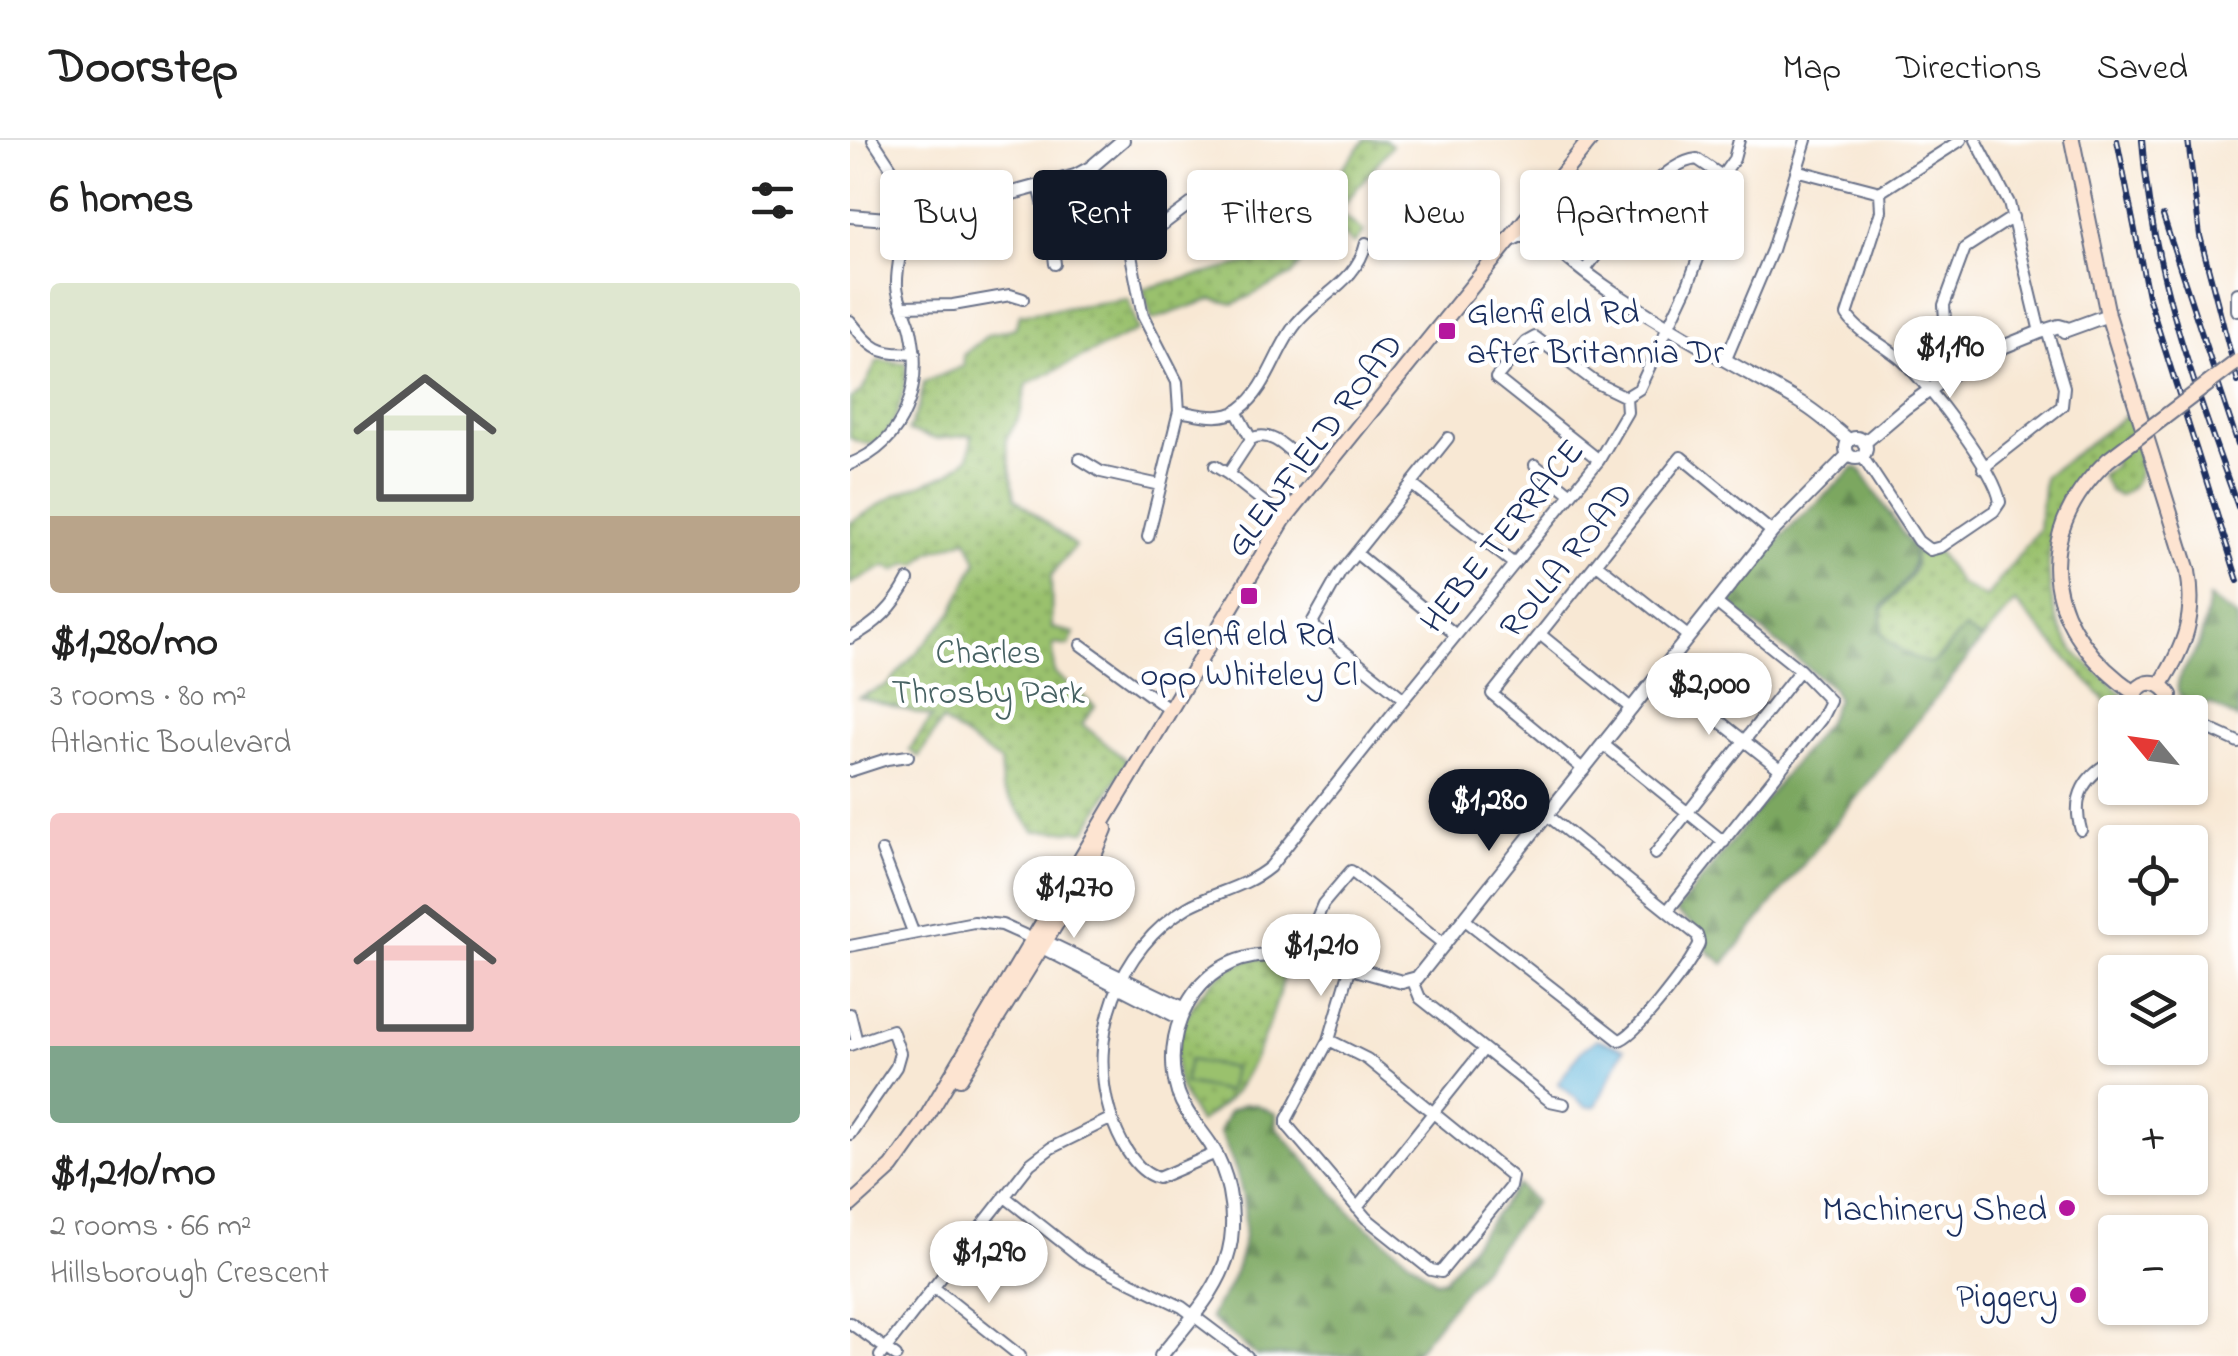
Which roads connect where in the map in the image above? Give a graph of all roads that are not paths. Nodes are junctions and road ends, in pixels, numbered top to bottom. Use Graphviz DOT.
graph roads {
  1 [pos="873,140"];
  2 [pos="1123,140"];
  3 [pos="1590,140"];
  4 [pos="1739,140"];
  5 [pos="1806,140"];
  6 [pos="1961,140"];
  7 [pos="1976,140"];
  8 [pos="2072,140"];
  9 [pos="1090,168"];
  10 [pos="1567,168"];
  11 [pos="892,170"];
  12 [pos="1084,170"];
  13 [pos="1673,170"];
  14 [pos="1713,170"];
  15 [pos="1726,170"];
  16 [pos="1798,170"];
  17 [pos="1880,192"];
  18 [pos="1187,207"];
  19 [pos="850,216"];
  20 [pos="2013,217"];
  21 [pos="880,218"];
  22 [pos="1167,222"];
  23 [pos="1520,236"];
  24 [pos="1507,242"];
  25 [pos="1366,243"];
  26 [pos="900,260"];
  27 [pos="1054,260"];
  28 [pos="1132,260"];
  29 [pos="1573,260"];
  30 [pos="1593,260"];
  31 [pos="1697,260"];
  32 [pos="1054,264"];
  33 [pos="1585,270"];
  34 [pos="2238,294"];
  35 [pos="1022,299"];
  36 [pos="902,306"];
  37 [pos="2238,310"];
  38 [pos="2108,315"];
  39 [pos="850,321"];
  40 [pos="1668,328"];
  41 [pos="2044,335"];
  42 [pos="915,353"];
  43 [pos="1726,360"];
  44 [pos="1974,360"];
  45 [pos="2238,361"];
  46 [pos="1930,390"];
  47 [pos="1626,397"];
  48 [pos="1236,411"];
  49 [pos="1179,412"];
  50 [pos="1448,438"];
  51 [pos="1251,439"];
  52 [pos="1856,449"];
  53 [pos="1080,459"];
  54 [pos="1599,460"];
  55 [pos="850,464"];
  56 [pos="1535,465"];
  57 [pos="1215,466"];
  58 [pos="1306,466"];
  59 [pos="1983,468"];
  60 [pos="1228,474"];
  61 [pos="1411,484"];
  62 [pos="1160,485"];
  63 [pos="1571,494"];
  64 [pos="1270,507"];
  65 [pos="1772,532"];
  66 [pos="1148,537"];
  67 [pos="1356,553"];
  68 [pos="1514,564"];
  69 [pos="1597,564"];
  70 [pos="908,580"];
  71 [pos="1715,602"];
  72 [pos="1456,635"];
  73 [pos="1541,635"];
  74 [pos="1689,637"];
  75 [pos="850,638"];
  76 [pos="1080,645"];
  77 [pos="1800,670"];
  78 [pos="1660,674"];
  79 [pos="2160,684"];
  80 [pos="2135,693"];
  81 [pos="2170,695"];
  82 [pos="1404,699"];
  83 [pos="1632,709"];
  84 [pos="1170,710"];
  85 [pos="2208,728"];
  86 [pos="1744,740"];
  87 [pos="2238,742"];
  88 [pos="1604,744"];
  89 [pos="908,756"];
  90 [pos="2098,769"];
  91 [pos="1584,770"];
  92 [pos="1781,770"];
  93 [pos="850,771"];
  94 [pos="1688,812"];
  95 [pos="1547,815"];
  96 [pos="2080,830"];
  97 [pos="1724,842"];
  98 [pos="882,851"];
  99 [pos="1655,854"];
  100 [pos="1668,910"];
  101 [pos="1465,920"];
  102 [pos="913,932"];
  103 [pos="1040,943"];
  104 [pos="1444,945"];
  105 [pos="850,946"];
  106 [pos="1301,956"];
  107 [pos="1350,968"];
  108 [pos="1413,981"];
  109 [pos="1120,982"];
  110 [pos="1183,1013"];
  111 [pos="850,1014"];
  112 [pos="1329,1040"];
  113 [pos="853,1044"];
  114 [pos="1484,1049"];
  115 [pos="1564,1104"];
  116 [pos="1434,1112"];
  117 [pos="1112,1118"];
  118 [pos="850,1134"];
  119 [pos="1216,1154"];
  120 [pos="1004,1196"];
  121 [pos="850,1205"];
  122 [pos="1357,1208"];
  123 [pos="850,1215"];
  124 [pos="933,1287"];
  125 [pos="1193,1315"];
  126 [pos="850,1323"];
  127 [pos="883,1352"];
  128 [pos="896,1356"];
  129 [pos="1019,1356"];
  130 [pos="1160,1356"];
  131 [pos="1247,1356"];
  1 -- 11 [label="street"];
  2 -- 9 [label="street"];
  3 -- 10 [label="main road, GLENFIELD ROAD"];
  4 -- 15 [label="street, HEBE TERRACE"];
  5 -- 16 [label="street"];
  6 -- 17 [label="street"];
  7 -- 20 [label="street"];
  8 -- 38 [label="main road"];
  9 -- 12 [label="street"];
  10 -- 24 [label="main road, GLENFIELD ROAD"];
  13 -- 14 [label="street"];
  16 -- 17 [label="street"];
  16 -- 43 [label="street"];
  17 -- 46 [label="street"];
  18 -- 22 [label="street"];
  19 -- 21 [label="street"];
  20 -- 41 [label="street"];
  20 -- 44 [label="street"];
  23 -- 24 [label="street"];
  24 -- 84 [label="main road, GLENFIELD ROAD"];
  25 -- 48 [label="street"];
  26 -- 36 [label="street"];
  27 -- 32 [label="street"];
  28 -- 49 [label="street"];
  29 -- 33 [label="street"];
  30 -- 33 [label="street"];
  31 -- 40 [label="street, HEBE TERRACE"];
  33 -- 40 [label="street"];
  34 -- 37 [label="street"];
  35 -- 36 [label="street"];
  36 -- 42 [label="street"];
  38 -- 41 [label="street"];
  38 -- 79 [label="main road"];
  39 -- 42 [label="street"];
  40 -- 43 [label="street"];
  40 -- 47 [label="street, HEBE TERRACE"];
  41 -- 44 [label="street"];
  41 -- 59 [label="street"];
  42 -- 55 [label="street"];
  43 -- 52 [label="street"];
  44 -- 46 [label="street"];
  45 -- 80 [label="main road, bridge"];
  46 -- 52 [label="street"];
  46 -- 59 [label="street"];
  47 -- 54 [label="street, HEBE TERRACE"];
  47 -- 54 [label="street"];
  48 -- 49 [label="street"];
  48 -- 51 [label="street"];
  49 -- 62 [label="street"];
  50 -- 61 [label="street"];
  51 -- 58 [label="street"];
  51 -- 60 [label="street"];
  52 -- 59 [label="street"];
  52 -- 65 [label="street"];
  53 -- 62 [label="street"];
  54 -- 63 [label="street, HEBE TERRACE"];
  56 -- 63 [label="street"];
  57 -- 60 [label="street"];
  60 -- 64 [label="street"];
  61 -- 67 [label="street"];
  61 -- 68 [label="street"];
  62 -- 66 [label="street"];
  63 -- 68 [label="street, HEBE TERRACE"];
  65 -- 69 [label="street, ROLLA ROAD"];
  65 -- 71 [label="street"];
  67 -- 72 [label="street"];
  67 -- 82 [label="street"];
  68 -- 72 [label="street, HEBE TERRACE"];
  69 -- 73 [label="street, ROLLA ROAD"];
  69 -- 74 [label="street"];
  70 -- 75 [label="street"];
  71 -- 74 [label="street"];
  71 -- 77 [label="street"];
  72 -- 82 [label="street, HEBE TERRACE"];
  73 -- 83 [label="street"];
  73 -- 91 [label="street, ROLLA ROAD"];
  74 -- 78 [label="street"];
  76 -- 84 [label="street"];
  77 -- 86 [label="street"];
  77 -- 92 [label="street"];
  78 -- 83 [label="street"];
  78 -- 86 [label="street"];
  79 -- 80 [label="main road"];
  79 -- 81 [label="main road"];
  82 -- 109 [label="street, HEBE TERRACE"];
  83 -- 88 [label="street"];
  84 -- 103 [label="main road, GLENFIELD ROAD"];
  85 -- 87 [label="street"];
  86 -- 92 [label="street"];
  86 -- 94 [label="street"];
  88 -- 91 [label="street"];
  88 -- 94 [label="street"];
  89 -- 93 [label="street"];
  90 -- 96 [label="street"];
  91 -- 95 [label="street"];
  92 -- 97 [label="street"];
  94 -- 97 [label="street"];
  94 -- 99 [label="street"];
  95 -- 100 [label="street"];
  95 -- 101 [label="street"];
  97 -- 100 [label="street"];
  98 -- 102 [label="street"];
  100 -- 101 [label="street"];
  101 -- 104 [label="street"];
  102 -- 103 [label="street"];
  102 -- 105 [label="street"];
  103 -- 109 [label="street"];
  103 -- 121 [label="main road, GLENFIELD ROAD"];
  103 -- 123 [label="main road, GLENFIELD ROAD"];
  104 -- 106 [label="street"];
  104 -- 108 [label="street"];
  106 -- 107 [label="street"];
  106 -- 110 [label="street"];
  107 -- 108 [label="street"];
  107 -- 112 [label="street"];
  108 -- 114 [label="street"];
  109 -- 110 [label="street"];
  109 -- 117 [label="street"];
  110 -- 119 [label="street"];
  111 -- 113 [label="street"];
  112 -- 116 [label="street"];
  112 -- 122 [label="street"];
  113 -- 118 [label="street"];
  114 -- 115 [label="street"];
  114 -- 116 [label="street"];
  116 -- 122 [label="street"];
  116 -- 122 [label="street"];
  117 -- 119 [label="street"];
  117 -- 120 [label="street"];
  119 -- 125 [label="street"];
  120 -- 124 [label="street"];
  120 -- 125 [label="street"];
  124 -- 127 [label="street"];
  124 -- 129 [label="street"];
  125 -- 130 [label="street"];
  125 -- 131 [label="street"];
  126 -- 127 [label="street"];
  127 -- 128 [label="street"];
}
